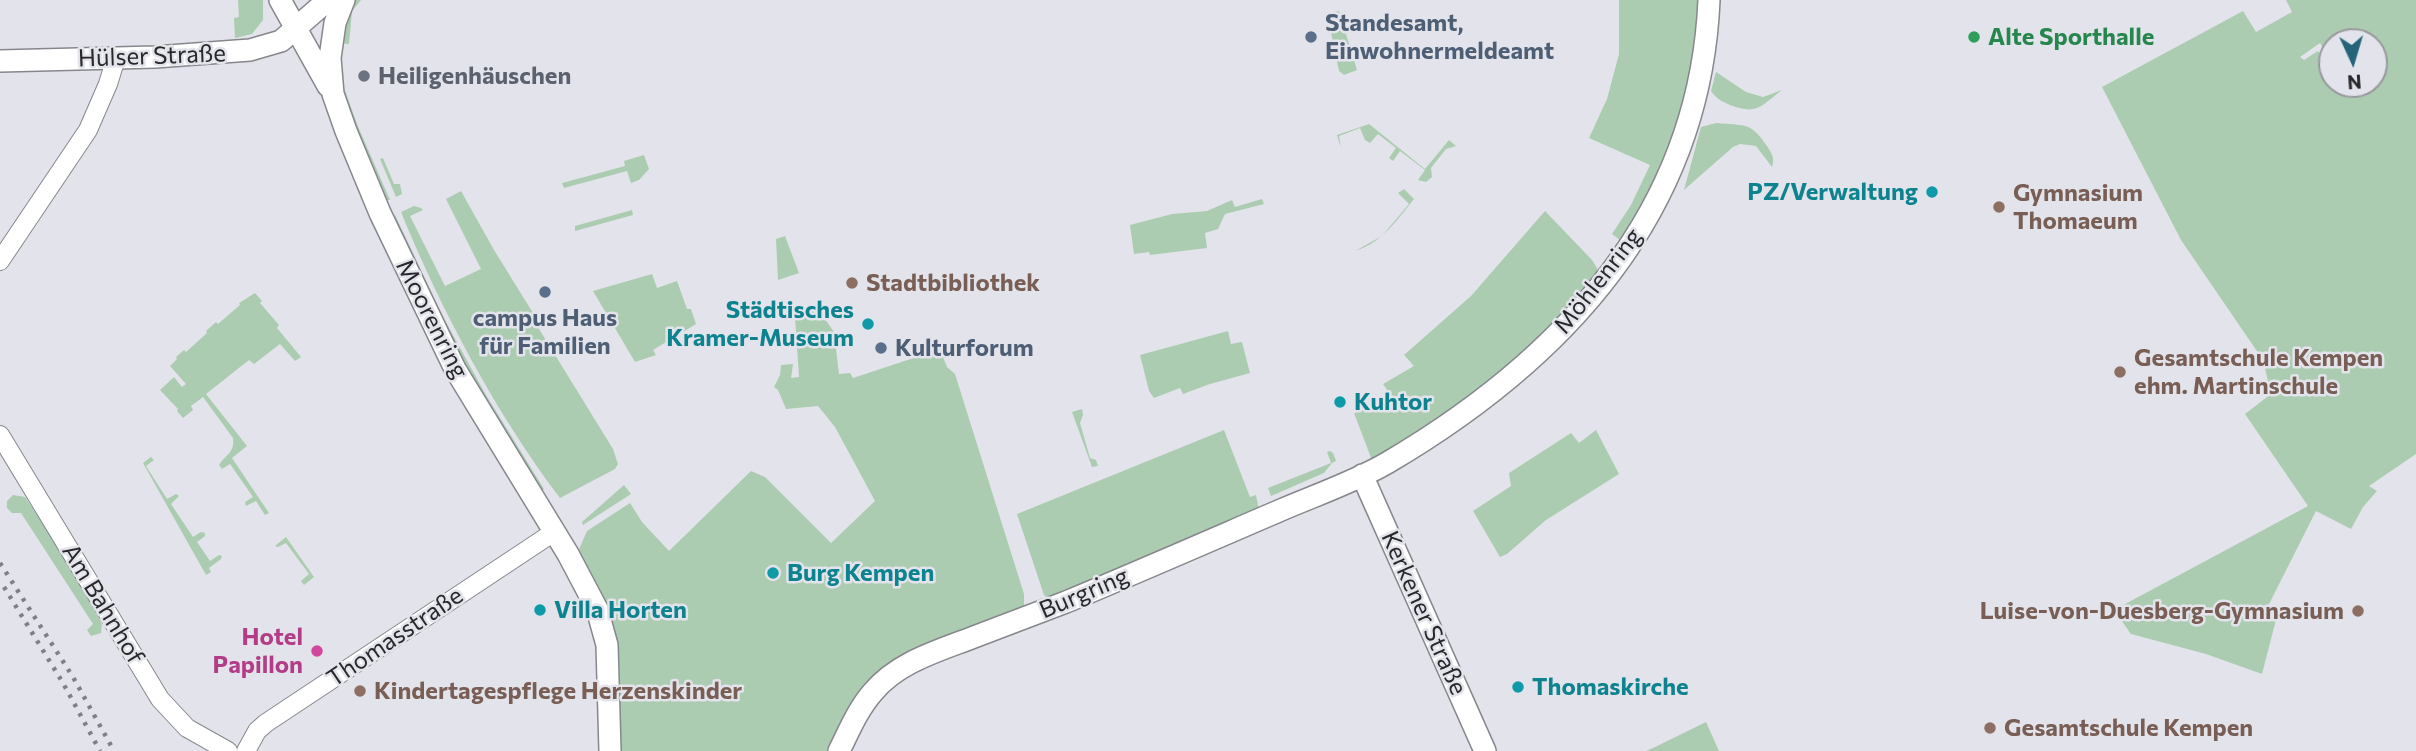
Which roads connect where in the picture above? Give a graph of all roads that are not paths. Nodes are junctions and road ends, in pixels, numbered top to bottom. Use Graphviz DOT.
graph roads {
  1 [pos="280,0"];
  2 [pos="328,0"];
  3 [pos="344,0"];
  4 [pos="1709,0"];
  5 [pos="296,26"];
  6 [pos="116,58"];
  7 [pos="0,61"];
  8 [pos="333,94"];
  9 [pos="2,259"];
  10 [pos="0,435"];
  11 [pos="1362,475"];
  12 [pos="554,532"];
  13 [pos="228,751"];
  14 [pos="246,751"];
  15 [pos="610,751"];
  16 [pos="839,751"];
  17 [pos="1485,751"];
  1 -- 5 [label="main road"];
  2 -- 5 [label="main road, Hülser Straße"];
  3 -- 8 [label="main road"];
  4 -- 11 [label="main road, Möhlenring"];
  5 -- 6 [label="main road, Hülser Straße"];
  5 -- 8 [label="main road"];
  6 -- 7 [label="main road, Hülser Straße"];
  6 -- 9 [label="street"];
  8 -- 12 [label="main road, Moorenring"];
  10 -- 13 [label="street, Am Bahnhof"];
  11 -- 16 [label="main road, Burgring"];
  11 -- 17 [label="main road, Kerkener Straße"];
  12 -- 14 [label="street, Thomasstraße"];
  12 -- 15 [label="main road"];
}
